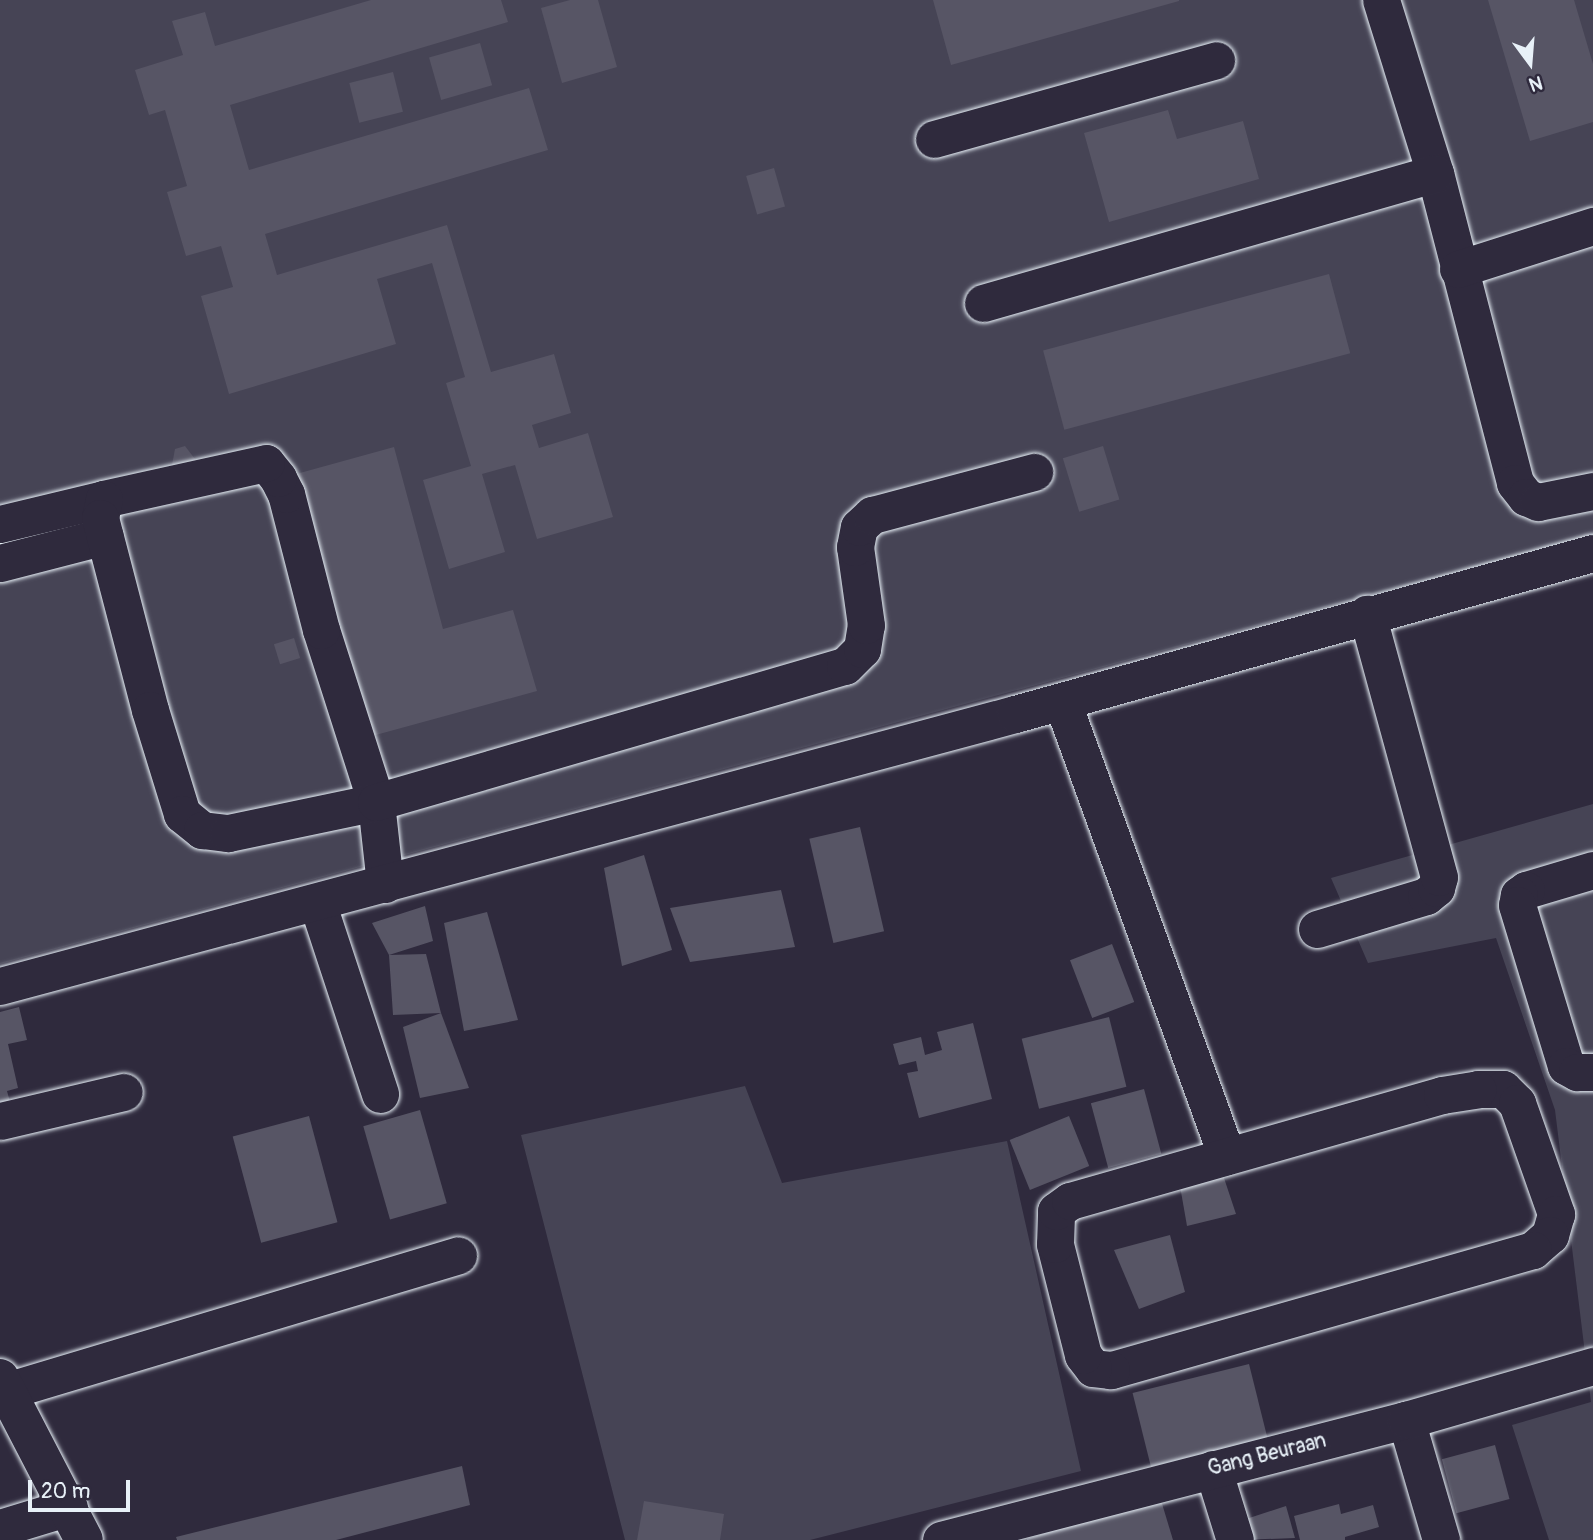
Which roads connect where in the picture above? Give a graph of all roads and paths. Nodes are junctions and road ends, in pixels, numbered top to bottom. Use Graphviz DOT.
graph roads {
  1 [pos="1381,0"];
  2 [pos="1216,60"];
  3 [pos="934,139"];
  4 [pos="1435,173"];
  5 [pos="1593,226"];
  6 [pos="1458,269"];
  7 [pos="983,303"];
  8 [pos="1034,472"];
  9 [pos="1593,491"];
  10 [pos="104,499"];
  11 [pos="0,524"];
  12 [pos="105,536"];
  13 [pos="1593,553"];
  14 [pos="0,563"];
  15 [pos="1367,614"];
  16 [pos="1062,701"];
  17 [pos="376,802"];
  18 [pos="1593,870"];
  19 [pos="385,884"];
  20 [pos="317,902"];
  21 [pos="1317,929"];
  22 [pos="0,986"];
  23 [pos="1593,1072"];
  24 [pos="124,1093"];
  25 [pos="380,1094"];
  26 [pos="0,1121"];
  27 [pos="1227,1156"];
  28 [pos="458,1255"];
  29 [pos="1593,1366"];
  30 [pos="3,1384"];
  31 [pos="1406,1420"];
  32 [pos="1213,1469"];
  33 [pos="76,1523"];
  34 [pos="0,1528"];
  35 [pos="950,1539"];
  36 [pos="1235,1540"];
  37 [pos="1441,1540"];
  1 -- 4 [label="street"];
  2 -- 3 [label="street"];
  4 -- 6 [label="street"];
  4 -- 7 [label="street"];
  5 -- 6 [label="street"];
  6 -- 9 [label="street"];
  8 -- 17 [label="street"];
  10 -- 11 [label="street"];
  10 -- 12 [label="street"];
  10 -- 17 [label="street"];
  12 -- 14 [label="street"];
  12 -- 17 [label="street"];
  13 -- 15 [label="street"];
  15 -- 16 [label="street"];
  15 -- 21 [label="street"];
  16 -- 19 [label="street"];
  16 -- 27 [label="street"];
  17 -- 19 [label="street"];
  18 -- 23 [label="street"];
  19 -- 20 [label="street"];
  20 -- 22 [label="street"];
  20 -- 25 [label="street"];
  24 -- 26 [label="street"];
  27 -- 27 [label="street"];
  28 -- 30 [label="street"];
  29 -- 31 [label="street, Gang Beuraan"];
  30 -- 33 [label="main road"];
  31 -- 32 [label="street, Gang Beuraan"];
  31 -- 37 [label="street"];
  32 -- 35 [label="street, Gang Beuraan"];
  32 -- 36 [label="street"];
  33 -- 34 [label="street"];
}
